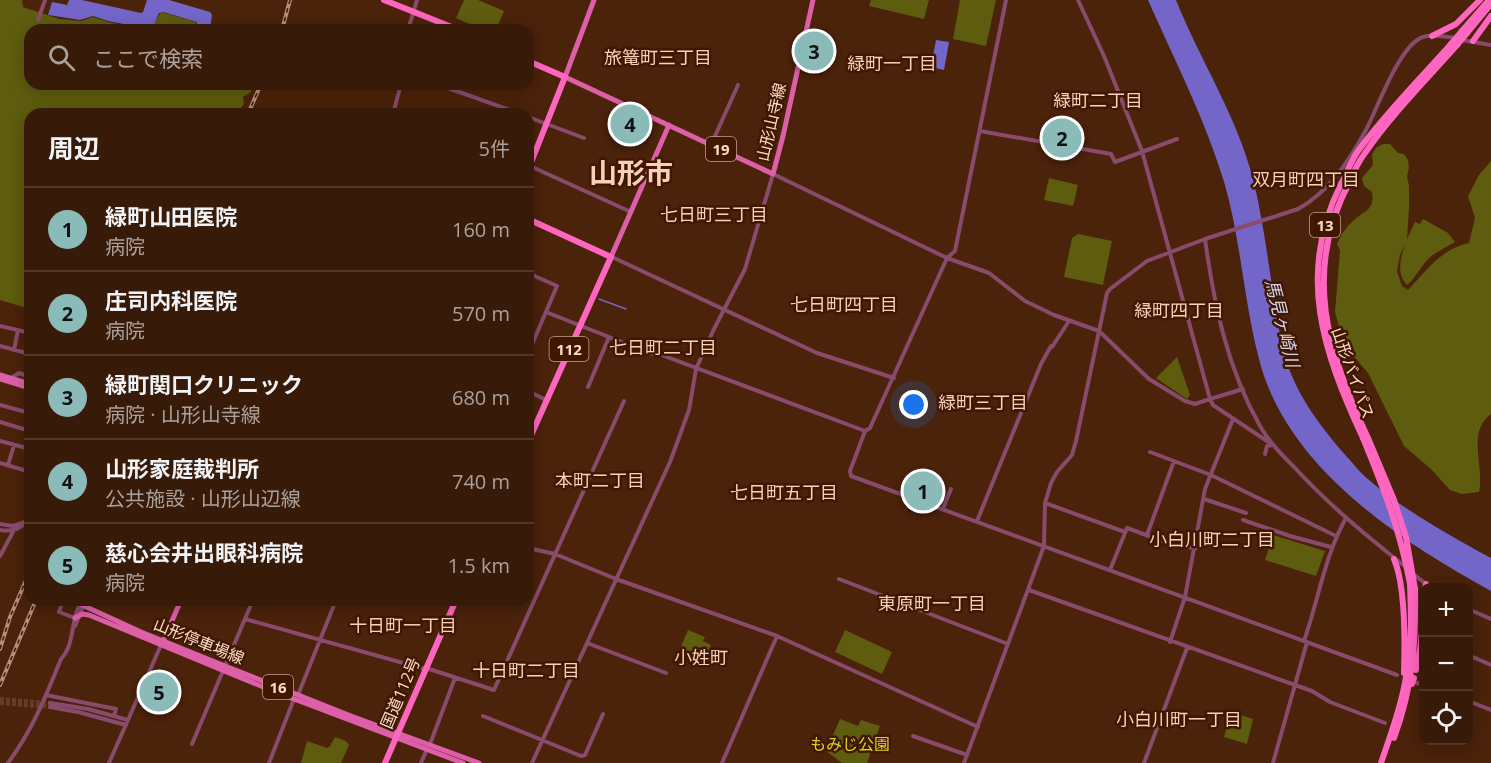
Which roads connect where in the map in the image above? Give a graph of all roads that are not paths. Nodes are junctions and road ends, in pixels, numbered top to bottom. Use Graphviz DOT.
graph roads {
  1 [pos="45,0"];
  2 [pos="384,0"];
  3 [pos="417,0"];
  4 [pos="594,0"];
  5 [pos="813,0"];
  6 [pos="1006,0"];
  7 [pos="1078,0"];
  8 [pos="1480,0"];
  9 [pos="1489,0"];
  10 [pos="1491,4"];
  11 [pos="414,11"];
  12 [pos="1491,16"];
  13 [pos="38,20"];
  14 [pos="410,24"];
  15 [pos="445,24"];
  16 [pos="1465,32"];
  17 [pos="1432,36"];
  18 [pos="1473,41"];
  19 [pos="1491,45"];
  20 [pos="534,63"];
  21 [pos="565,76"];
  22 [pos="738,85"];
  23 [pos="400,90"];
  24 [pos="454,90"];
  25 [pos="395,108"];
  26 [pos="504,108"];
  27 [pos="534,119"];
  28 [pos="546,124"];
  29 [pos="669,125"];
  30 [pos="980,131"];
  31 [pos="584,138"];
  32 [pos="1177,139"];
  33 [pos="711,145"];
  34 [pos="1142,151"];
  35 [pos="534,155"];
  36 [pos="534,170"];
  37 [pos="773,174"];
  38 [pos="631,213"];
  39 [pos="534,222"];
  40 [pos="1205,239"];
  41 [pos="1171,252"];
  42 [pos="611,257"];
  43 [pos="947,258"];
  44 [pos="534,276"];
  45 [pos="724,309"];
  46 [pos="546,312"];
  47 [pos="1070,321"];
  48 [pos="580,325"];
  49 [pos="0,326"];
  50 [pos="18,330"];
  51 [pos="1098,331"];
  52 [pos="24,332"];
  53 [pos="609,337"];
  54 [pos="534,340"];
  55 [pos="0,346"];
  56 [pos="14,350"];
  57 [pos="24,352"];
  58 [pos="696,369"];
  59 [pos="24,375"];
  60 [pos="0,377"];
  61 [pos="10,378"];
  62 [pos="894,378"];
  63 [pos="16,382"];
  64 [pos="24,384"];
  65 [pos="588,387"];
  66 [pos="1243,389"];
  67 [pos="534,394"];
  68 [pos="1210,399"];
  69 [pos="547,400"];
  70 [pos="624,401"];
  71 [pos="0,405"];
  72 [pos="24,411"];
  73 [pos="1233,419"];
  74 [pos="0,422"];
  75 [pos="1260,427"];
  76 [pos="24,429"];
  77 [pos="534,429"];
  78 [pos="1251,430"];
  79 [pos="865,431"];
  80 [pos="0,441"];
  81 [pos="14,445"];
  82 [pos="1273,445"];
  83 [pos="24,448"];
  84 [pos="1150,452"];
  85 [pos="1265,454"];
  86 [pos="1174,461"];
  87 [pos="0,463"];
  88 [pos="8,465"];
  89 [pos="24,470"];
  90 [pos="1211,475"];
  91 [pos="951,489"];
  92 [pos="1204,500"];
  93 [pos="1045,503"];
  94 [pos="943,508"];
  95 [pos="1246,513"];
  96 [pos="1346,518"];
  97 [pos="1243,520"];
  98 [pos="977,521"];
  99 [pos="24,522"];
  100 [pos="24,523"];
  101 [pos="0,527"];
  102 [pos="12,531"];
  103 [pos="1125,532"];
  104 [pos="1147,535"];
  105 [pos="1336,536"];
  106 [pos="5,545"];
  107 [pos="1044,546"];
  108 [pos="1331,547"];
  109 [pos="1196,548"];
  110 [pos="534,549"];
  111 [pos="555,554"];
  112 [pos="0,556"];
  113 [pos="1394,559"];
  114 [pos="1110,570"];
  115 [pos="616,579"];
  116 [pos="839,579"];
  117 [pos="1423,583"];
  118 [pos="1412,586"];
  119 [pos="1029,590"];
  120 [pos="1185,597"];
  121 [pos="534,601"];
  122 [pos="61,606"];
  123 [pos="82,606"];
  124 [pos="89,606"];
  125 [pos="178,606"];
  126 [pos="250,606"];
  127 [pos="334,606"];
  128 [pos="453,606"];
  129 [pos="532,606"];
  130 [pos="1473,611"];
  131 [pos="77,617"];
  132 [pos="245,619"];
  133 [pos="1491,619"];
  134 [pos="777,636"];
  135 [pos="1421,637"];
  136 [pos="321,639"];
  137 [pos="1170,642"];
  138 [pos="1306,642"];
  139 [pos="162,643"];
  140 [pos="587,643"];
  141 [pos="1008,645"];
  142 [pos="1187,648"];
  143 [pos="1473,658"];
  144 [pos="1491,665"];
  145 [pos="224,668"];
  146 [pos="426,668"];
  147 [pos="666,673"];
  148 [pos="1397,675"];
  149 [pos="455,678"];
  150 [pos="1414,681"];
  151 [pos="1419,683"];
  152 [pos="1296,686"];
  153 [pos="1403,691"];
  154 [pos="46,696"];
  155 [pos="296,697"];
  156 [pos="1473,704"];
  157 [pos="1491,710"];
  158 [pos="603,714"];
  159 [pos="1403,715"];
  160 [pos="114,716"];
  161 [pos="483,716"];
  162 [pos="127,722"];
  163 [pos="1385,723"];
  164 [pos="978,727"];
  165 [pos="397,735"];
  166 [pos="913,736"];
  167 [pos="542,741"];
  168 [pos="192,744"];
  169 [pos="429,747"];
  170 [pos="967,755"];
  171 [pos="8,763"];
  172 [pos="109,763"];
  173 [pos="269,763"];
  174 [pos="385,763"];
  175 [pos="421,763"];
  176 [pos="463,763"];
  177 [pos="478,763"];
  178 [pos="532,763"];
  179 [pos="722,763"];
  180 [pos="964,763"];
  181 [pos="1144,763"];
  182 [pos="1273,763"];
  183 [pos="1383,763"];
  1 -- 13 [label="street"];
  2 -- 11 [label="highway"];
  3 -- 11 [label="street"];
  4 -- 21 [label="main road"];
  5 -- 37 [label="main road, 山形山寺線"];
  6 -- 30 [label="street"];
  7 -- 34 [label="street"];
  8 -- 17 [label="highway"];
  9 -- 16 [label="highway, 山形バイパス / 13"];
  10 -- 16 [label="highway, 山形バイパス / 13"];
  11 -- 14 [label="street"];
  11 -- 15 [label="highway"];
  12 -- 18 [label="highway"];
  16 -- 118 [label="highway, 山形バイパス / 13, bridge"];
  17 -- 18 [label="street"];
  17 -- 40 [label="street"];
  18 -- 19 [label="street"];
  20 -- 21 [label="highway"];
  21 -- 28 [label="highway"];
  21 -- 29 [label="main road, 山形山寺線"];
  22 -- 33 [label="street"];
  23 -- 25 [label="street"];
  24 -- 26 [label="street"];
  27 -- 28 [label="street"];
  28 -- 31 [label="street"];
  28 -- 35 [label="highway"];
  29 -- 33 [label="main road, 山形山寺線 / 19"];
  29 -- 38 [label="main road"];
  30 -- 34 [label="street"];
  30 -- 43 [label="street"];
  32 -- 34 [label="street"];
  33 -- 37 [label="main road, 山形山寺線 / 19"];
  34 -- 41 [label="street"];
  36 -- 38 [label="street"];
  37 -- 43 [label="street"];
  37 -- 45 [label="street"];
  38 -- 42 [label="main road"];
  39 -- 42 [label="highway"];
  40 -- 41 [label="street"];
  40 -- 66 [label="street"];
  41 -- 51 [label="street"];
  41 -- 68 [label="street"];
  42 -- 45 [label="street"];
  42 -- 48 [label="highway, 112"];
  43 -- 47 [label="street"];
  43 -- 62 [label="street"];
  44 -- 46 [label="street"];
  45 -- 58 [label="street"];
  45 -- 62 [label="street"];
  46 -- 48 [label="street"];
  46 -- 54 [label="street"];
  47 -- 51 [label="street"];
  47 -- 98 [label="street"];
  48 -- 53 [label="street"];
  48 -- 69 [label="highway, 112"];
  49 -- 50 [label="street"];
  50 -- 52 [label="street"];
  50 -- 56 [label="street"];
  51 -- 68 [label="street"];
  51 -- 93 [label="street"];
  53 -- 58 [label="street"];
  53 -- 65 [label="street"];
  55 -- 56 [label="street"];
  56 -- 57 [label="street"];
  58 -- 79 [label="street"];
  58 -- 115 [label="street"];
  59 -- 61 [label="street"];
  60 -- 61 [label="main road"];
  60 -- 63 [label="main road"];
  61 -- 63 [label="main road"];
  62 -- 79 [label="street"];
  63 -- 64 [label="main road"];
  66 -- 68 [label="street"];
  66 -- 75 [label="street"];
  67 -- 69 [label="street"];
  68 -- 73 [label="street"];
  69 -- 77 [label="highway, 112"];
  70 -- 111 [label="street"];
  71 -- 72 [label="street"];
  73 -- 78 [label="street"];
  73 -- 90 [label="street"];
  74 -- 76 [label="street"];
  75 -- 78 [label="street"];
  75 -- 82 [label="street"];
  78 -- 82 [label="street"];
  79 -- 94 [label="street"];
  80 -- 81 [label="street"];
  81 -- 83 [label="street"];
  81 -- 88 [label="street"];
  82 -- 85 [label="street"];
  82 -- 96 [label="street"];
  84 -- 86 [label="street"];
  86 -- 90 [label="street"];
  86 -- 104 [label="street"];
  87 -- 88 [label="street"];
  88 -- 89 [label="street"];
  90 -- 92 [label="street"];
  90 -- 105 [label="street"];
  91 -- 94 [label="street"];
  92 -- 95 [label="street"];
  92 -- 109 [label="street"];
  93 -- 103 [label="street"];
  93 -- 107 [label="street"];
  94 -- 98 [label="street"];
  96 -- 105 [label="street"];
  96 -- 113 [label="street"];
  97 -- 108 [label="street"];
  98 -- 107 [label="street"];
  99 -- 101 [label="street"];
  100 -- 102 [label="street"];
  101 -- 102 [label="street"];
  101 -- 106 [label="street"];
  102 -- 106 [label="street"];
  103 -- 104 [label="street"];
  103 -- 114 [label="street"];
  104 -- 109 [label="street"];
  105 -- 108 [label="street"];
  106 -- 112 [label="street"];
  107 -- 114 [label="street"];
  107 -- 119 [label="street"];
  108 -- 138 [label="street"];
  109 -- 120 [label="street"];
  110 -- 111 [label="street"];
  111 -- 115 [label="street"];
  111 -- 121 [label="street"];
  113 -- 117 [label="street"];
  113 -- 153 [label="highway"];
  114 -- 120 [label="street"];
  115 -- 134 [label="street"];
  115 -- 140 [label="street"];
  116 -- 141 [label="street"];
  118 -- 153 [label="highway, 山形バイパス / 13"];
  118 -- 159 [label="highway, 山形バイパス / 13"];
  119 -- 137 [label="street"];
  119 -- 141 [label="street"];
  120 -- 137 [label="street"];
  120 -- 138 [label="street"];
  122 -- 131 [label="street"];
  123 -- 131 [label="street"];
  124 -- 139 [label="main road, 山形停車場線 / 16"];
  125 -- 139 [label="main road"];
  126 -- 132 [label="street"];
  127 -- 136 [label="street"];
  128 -- 146 [label="highway, 国道112号"];
  129 -- 149 [label="street"];
  130 -- 133 [label="street"];
  131 -- 139 [label="main road, 山形停車場線 / 16"];
  131 -- 154 [label="street"];
  132 -- 136 [label="street"];
  132 -- 145 [label="street"];
  134 -- 164 [label="street"];
  134 -- 179 [label="street"];
  135 -- 150 [label="highway"];
  136 -- 146 [label="street"];
  136 -- 155 [label="street"];
  137 -- 142 [label="street"];
  138 -- 148 [label="street"];
  138 -- 152 [label="street"];
  139 -- 145 [label="main road, 山形停車場線 / 16"];
  139 -- 162 [label="street"];
  140 -- 147 [label="street"];
  140 -- 167 [label="street"];
  141 -- 164 [label="street"];
  142 -- 152 [label="street"];
  142 -- 181 [label="street"];
  143 -- 144 [label="street"];
  145 -- 155 [label="main road, 山形停車場線 / 16"];
  145 -- 168 [label="street"];
  146 -- 149 [label="street"];
  146 -- 165 [label="highway, 国道112号"];
  149 -- 169 [label="street"];
  150 -- 151 [label="street"];
  150 -- 159 [label="highway"];
  152 -- 163 [label="street"];
  152 -- 182 [label="street"];
  153 -- 183 [label="highway, 山形バイパス / 13"];
  154 -- 160 [label="street"];
  154 -- 171 [label="street"];
  155 -- 165 [label="main road, 山形停車場線 / 16"];
  155 -- 173 [label="street"];
  156 -- 157 [label="street"];
  158 -- 167 [label="street"];
  159 -- 183 [label="highway, 山形バイパス / 13"];
  160 -- 162 [label="street"];
  160 -- 162 [label="street"];
  161 -- 167 [label="street"];
  162 -- 172 [label="street"];
  164 -- 170 [label="street"];
  165 -- 169 [label="main road, 山形停車場線 / 16"];
  165 -- 174 [label="highway, 国道112号"];
  166 -- 170 [label="street"];
  167 -- 178 [label="street"];
  169 -- 175 [label="street"];
  169 -- 176 [label="main road, 山形停車場線 / 16"];
  169 -- 177 [label="main road, 山形停車場線 / 16"];
  170 -- 180 [label="street"];
}
